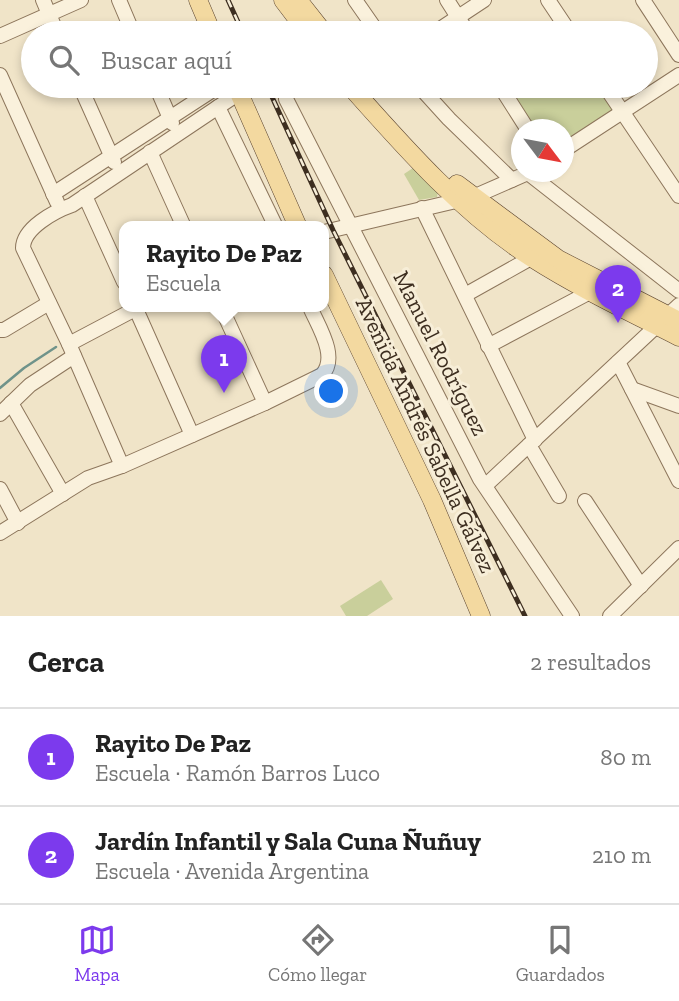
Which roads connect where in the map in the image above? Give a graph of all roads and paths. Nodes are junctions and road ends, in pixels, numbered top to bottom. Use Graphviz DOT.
graph roads {
  1 [pos="43,0"];
  2 [pos="81,0"];
  3 [pos="119,0"];
  4 [pos="198,0"];
  5 [pos="283,0"];
  6 [pos="298,0"];
  7 [pos="355,0"];
  8 [pos="447,0"];
  9 [pos="484,0"];
  10 [pos="548,0"];
  11 [pos="643,0"];
  12 [pos="49,14"];
  13 [pos="458,17"];
  14 [pos="33,21"];
  15 [pos="52,21"];
  16 [pos="128,21"];
  17 [pos="207,21"];
  18 [pos="299,21"];
  19 [pos="315,21"];
  20 [pos="370,21"];
  21 [pos="452,21"];
  22 [pos="460,21"];
  23 [pos="562,21"];
  24 [pos="657,21"];
  25 [pos="658,23"];
  26 [pos="21,27"];
  27 [pos="0,36"];
  28 [pos="679,55"];
  29 [pos="0,75"];
  30 [pos="679,75"];
  31 [pos="658,89"];
  32 [pos="85,98"];
  33 [pos="161,98"];
  34 [pos="200,98"];
  35 [pos="228,98"];
  36 [pos="241,98"];
  37 [pos="361,98"];
  38 [pos="376,98"];
  39 [pos="430,98"];
  40 [pos="508,98"];
  41 [pos="613,98"];
  42 [pos="644,98"];
  43 [pos="286,99"];
  44 [pos="218,107"];
  45 [pos="622,112"];
  46 [pos="169,117"];
  47 [pos="521,119"];
  48 [pos="177,135"];
  49 [pos="574,143"];
  50 [pos="150,152"];
  51 [pos="111,156"];
  52 [pos="119,173"];
  53 [pos="511,179"];
  54 [pos="511,180"];
  55 [pos="542,182"];
  56 [pos="54,194"];
  57 [pos="85,196"];
  58 [pos="679,196"];
  59 [pos="466,198"];
  60 [pos="422,208"];
  61 [pos="62,209"];
  62 [pos="181,221"];
  63 [pos="273,221"];
  64 [pos="295,221"];
  65 [pos="351,225"];
  66 [pos="329,231"];
  67 [pos="531,258"];
  68 [pos="119,271"];
  69 [pos="329,285"];
  70 [pos="679,291"];
  71 [pos="590,292"];
  72 [pos="465,295"];
  73 [pos="49,303"];
  74 [pos="131,312"];
  75 [pos="139,312"];
  76 [pos="223,312"];
  77 [pos="312,312"];
  78 [pos="671,317"];
  79 [pos="0,330"];
  80 [pos="679,337"];
  81 [pos="488,345"];
  82 [pos="71,350"];
  83 [pos="618,362"];
  84 [pos="632,389"];
  85 [pos="11,403"];
  86 [pos="265,403"];
  87 [pos="679,406"];
  88 [pos="0,414"];
  89 [pos="192,435"];
  90 [pos="532,442"];
  91 [pos="122,466"];
  92 [pos="679,481"];
  93 [pos="486,485"];
  94 [pos="0,489"];
  95 [pos="63,494"];
  96 [pos="559,496"];
  97 [pos="585,501"];
  98 [pos="18,523"];
  99 [pos="0,533"];
  100 [pos="679,548"];
  101 [pos="640,586"];
  102 [pos="481,616"];
  103 [pos="572,616"];
  104 [pos="610,616"];
  1 -- 12 [label="street"];
  2 -- 12 [label="street"];
  3 -- 16 [label="street"];
  4 -- 17 [label="main road"];
  5 -- 18 [label="main road"];
  6 -- 19 [label="main road"];
  7 -- 20 [label="street"];
  8 -- 13 [label="street"];
  9 -- 13 [label="street"];
  10 -- 23 [label="street"];
  11 -- 24 [label="street"];
  12 -- 14 [label="street"];
  12 -- 15 [label="street"];
  13 -- 21 [label="street"];
  13 -- 22 [label="street"];
  25 -- 28 [label="street"];
  26 -- 27 [label="street"];
  29 -- 56 [label="street"];
  30 -- 31 [label="street"];
  32 -- 51 [label="street"];
  33 -- 46 [label="street"];
  34 -- 46 [label="street"];
  35 -- 44 [label="street"];
  36 -- 64 [label="main road"];
  37 -- 59 [label="main road"];
  38 -- 59 [label="main road"];
  39 -- 53 [label="street"];
  40 -- 47 [label="street"];
  41 -- 45 [label="street"];
  42 -- 45 [label="street"];
  43 -- 65 [label="street, Manuel Rodríguez"];
  44 -- 48 [label="street"];
  44 -- 63 [label="street"];
  45 -- 49 [label="street"];
  45 -- 58 [label="street"];
  46 -- 48 [label="street"];
  46 -- 51 [label="street"];
  48 -- 50 [label="street"];
  50 -- 52 [label="street"];
  50 -- 62 [label="street"];
  51 -- 52 [label="street"];
  51 -- 56 [label="street"];
  52 -- 57 [label="street"];
  54 -- 59 [label="street"];
  55 -- 70 [label="street"];
  56 -- 61 [label="street"];
  57 -- 61 [label="street"];
  57 -- 68 [label="street"];
  59 -- 60 [label="street"];
  59 -- 67 [label="main road"];
  59 -- 78 [label="main road"];
  60 -- 65 [label="street"];
  60 -- 72 [label="street"];
  61 -- 73 [label="street"];
  65 -- 66 [label="street"];
  65 -- 93 [label="street, Manuel Rodríguez"];
  67 -- 71 [label="main road"];
  67 -- 72 [label="street"];
  69 -- 102 [label="main road, Avenida Andrés Sabella Gálvez"];
  71 -- 78 [label="main road"];
  71 -- 81 [label="street"];
  72 -- 81 [label="street"];
  73 -- 79 [label="street"];
  73 -- 82 [label="street"];
  74 -- 82 [label="street"];
  75 -- 89 [label="street"];
  76 -- 86 [label="street"];
  77 -- 86 [label="street"];
  78 -- 80 [label="main road"];
  78 -- 83 [label="street"];
  81 -- 90 [label="street"];
  82 -- 85 [label="street"];
  82 -- 91 [label="street"];
  83 -- 84 [label="street"];
  83 -- 90 [label="street"];
  84 -- 87 [label="street"];
  84 -- 92 [label="street"];
  85 -- 88 [label="street"];
  85 -- 95 [label="street"];
  86 -- 89 [label="street"];
  89 -- 91 [label="street"];
  90 -- 93 [label="street"];
  90 -- 96 [label="street"];
  91 -- 95 [label="street"];
  93 -- 103 [label="street, Manuel Rodríguez"];
  94 -- 98 [label="street"];
  95 -- 98 [label="street"];
  97 -- 101 [label="street"];
  98 -- 99 [label="street"];
  100 -- 101 [label="street"];
  101 -- 104 [label="street"];
}
